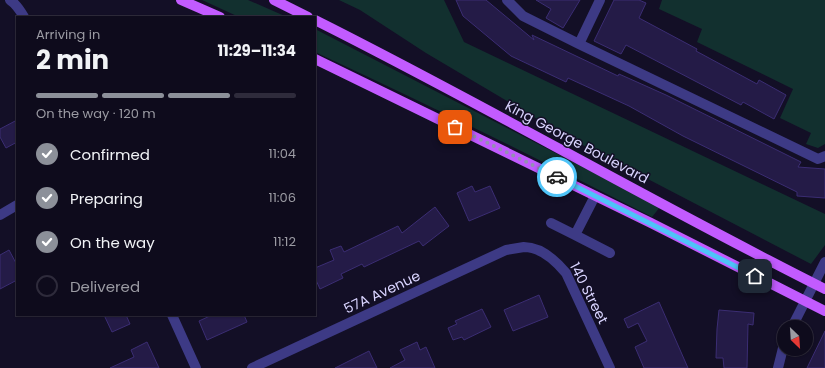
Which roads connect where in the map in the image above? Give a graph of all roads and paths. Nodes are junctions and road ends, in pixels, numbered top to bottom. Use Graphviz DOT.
graph roads {
  1 [pos="10,0"];
  2 [pos="181,0"];
  3 [pos="274,0"];
  4 [pos="507,0"];
  5 [pos="600,0"];
  6 [pos="24,16"];
  7 [pos="218,16"];
  8 [pos="306,16"];
  9 [pos="316,20"];
  10 [pos="579,44"];
  11 [pos="316,59"];
  12 [pos="825,156"];
  13 [pos="595,196"];
  14 [pos="16,206"];
  15 [pos="0,215"];
  16 [pos="551,223"];
  17 [pos="575,235"];
  18 [pos="526,247"];
  19 [pos="610,253"];
  20 [pos="825,262"];
  21 [pos="814,284"];
  22 [pos="825,289"];
  23 [pos="805,301"];
  24 [pos="825,311"];
  25 [pos="172,316"];
  26 [pos="796,320"];
  27 [pos="781,356"];
  28 [pos="196,368"];
  29 [pos="252,368"];
  30 [pos="610,368"];
  31 [pos="778,368"];
  1 -- 6 [label="street"];
  2 -- 7 [label="main road"];
  3 -- 8 [label="main road"];
  4 -- 10 [label="street"];
  5 -- 10 [label="street"];
  9 -- 21 [label="main road, King George Boulevard"];
  10 -- 12 [label="street"];
  11 -- 13 [label="main road"];
  13 -- 17 [label="street"];
  13 -- 23 [label="main road"];
  14 -- 15 [label="street"];
  16 -- 17 [label="street"];
  17 -- 19 [label="street"];
  18 -- 29 [label="street, 57A Avenue"];
  18 -- 30 [label="street, 140 Street"];
  20 -- 21 [label="street"];
  21 -- 22 [label="main road, King George Boulevard"];
  21 -- 23 [label="street"];
  23 -- 24 [label="main road"];
  23 -- 26 [label="street"];
  25 -- 28 [label="street"];
  27 -- 31 [label="street"];
}
